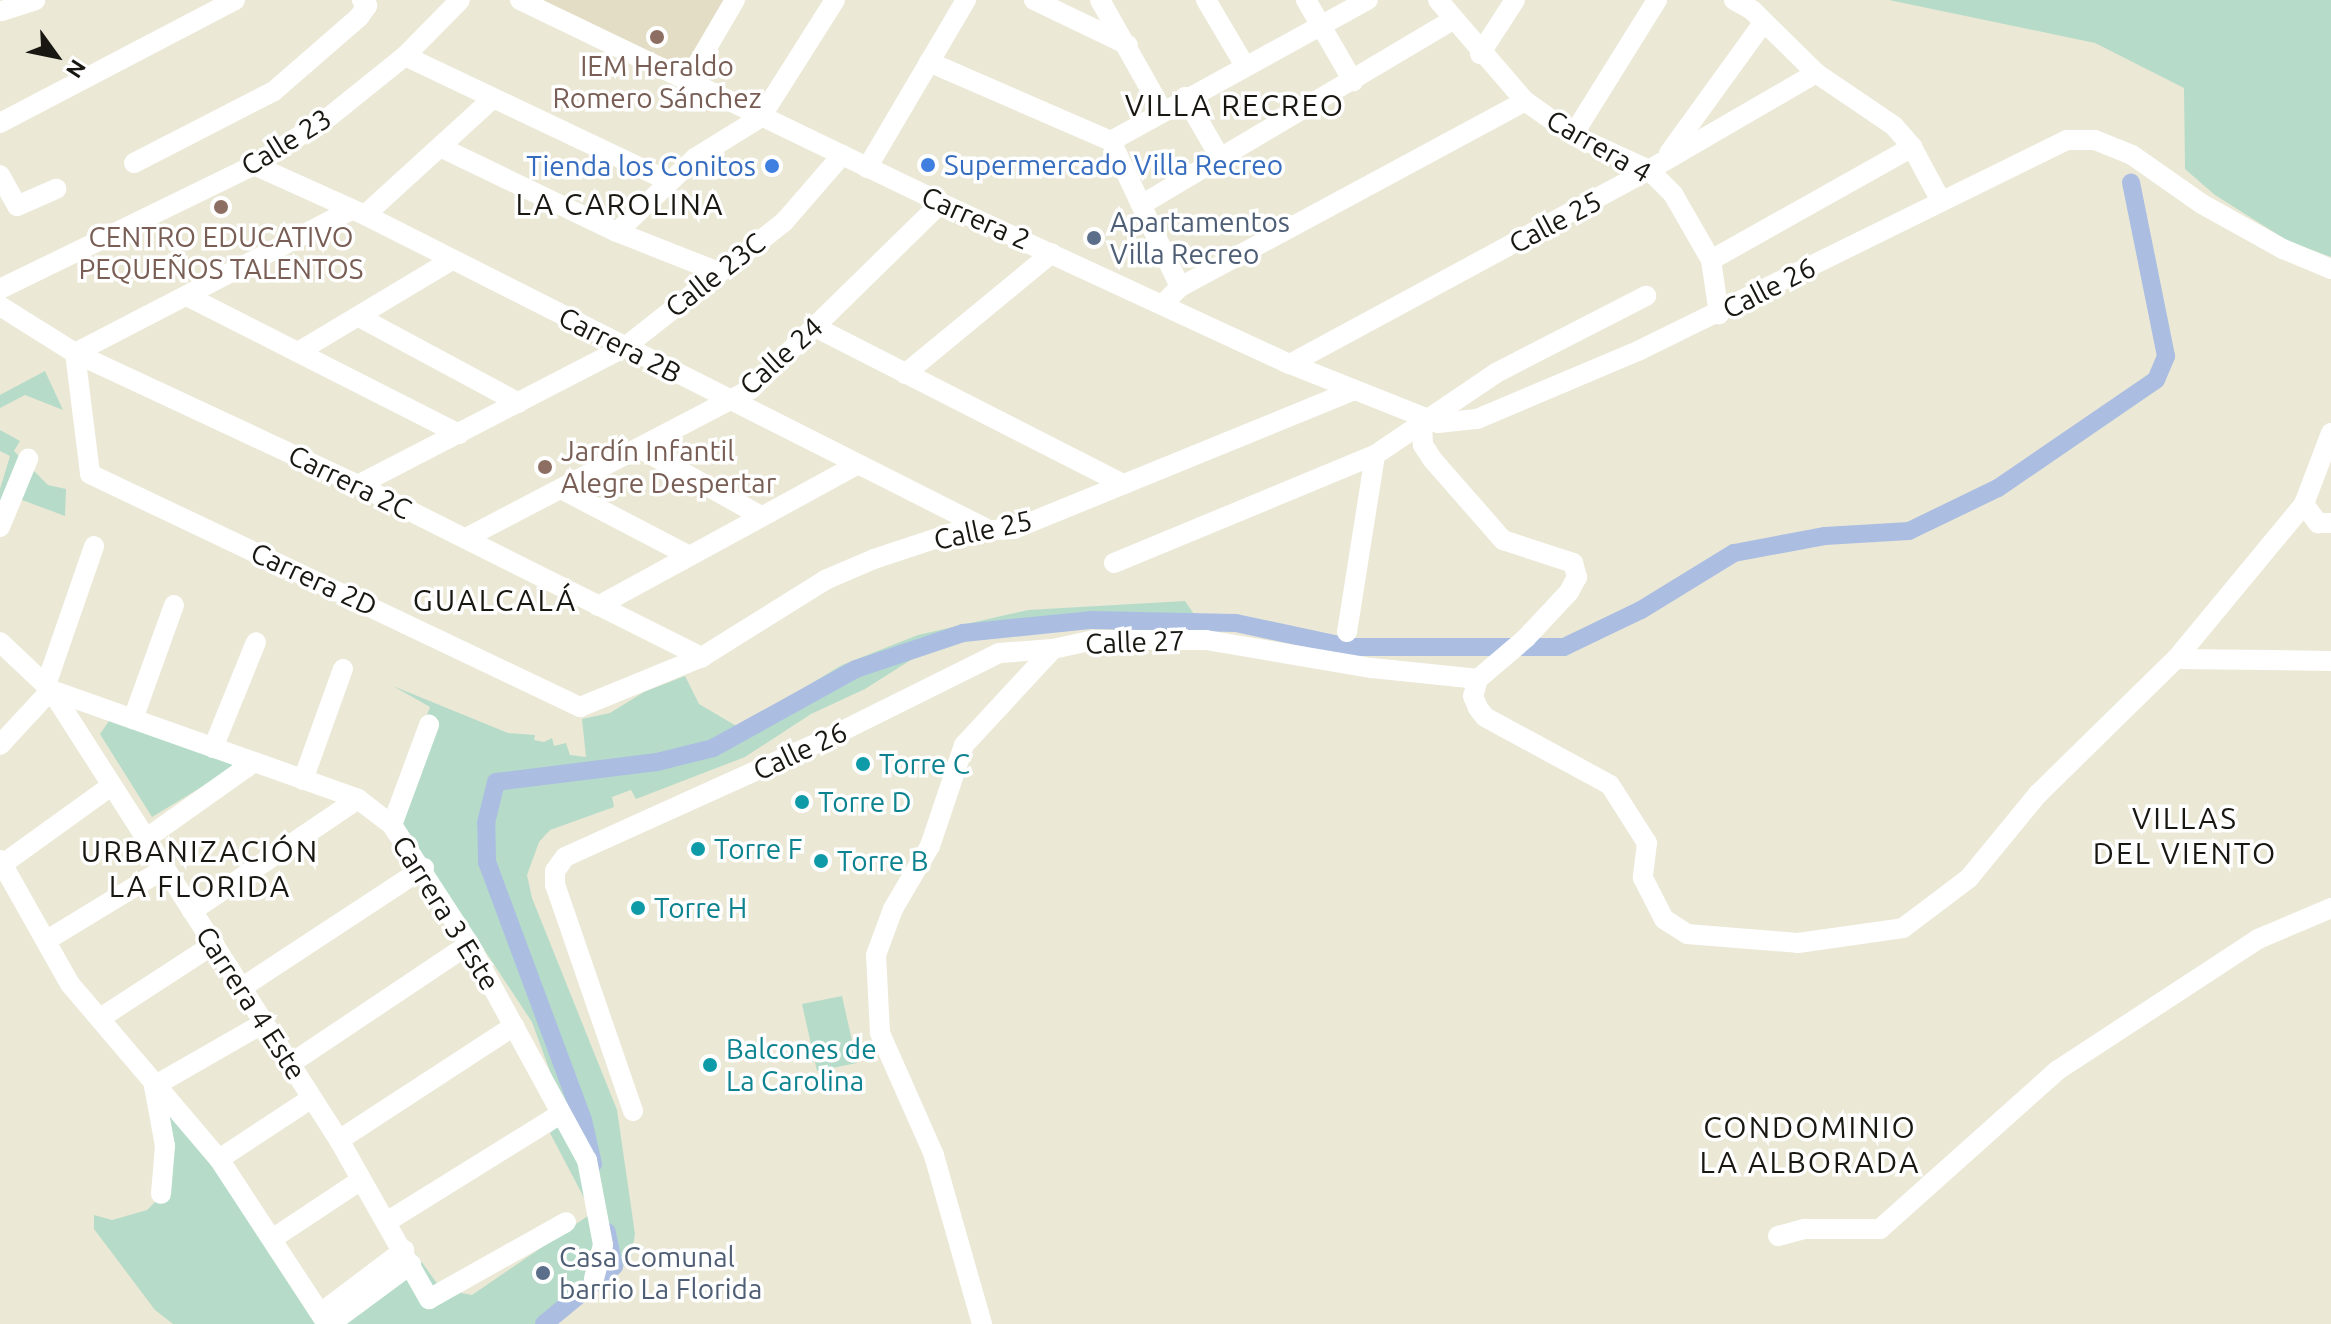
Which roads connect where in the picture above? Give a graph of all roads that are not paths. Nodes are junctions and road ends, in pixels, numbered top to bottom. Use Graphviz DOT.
graph roads {
  1 [pos="35,0"];
  2 [pos="235,0"];
  3 [pos="362,0"];
  4 [pos="460,0"];
  5 [pos="520,0"];
  6 [pos="735,0"];
  7 [pos="835,0"];
  8 [pos="966,0"];
  9 [pos="1034,0"];
  10 [pos="1100,0"];
  11 [pos="1206,0"];
  12 [pos="1306,0"];
  13 [pos="1368,0"];
  14 [pos="1438,0"];
  15 [pos="1515,0"];
  16 [pos="1657,0"];
  17 [pos="1734,0"];
  18 [pos="3,8"];
  19 [pos="1454,19"];
  20 [pos="1763,23"];
  21 [pos="1320,28"];
  22 [pos="1128,45"];
  23 [pos="1480,54"];
  24 [pos="405,56"];
  25 [pos="929,62"];
  26 [pos="1245,66"];
  27 [pos="1816,73"];
  28 [pos="1353,81"];
  29 [pos="687,82"];
  30 [pos="1185,97"];
  31 [pos="492,99"];
  32 [pos="1525,101"];
  33 [pos="1162,110"];
  34 [pos="761,117"];
  35 [pos="0,123"];
  36 [pos="1573,135"];
  37 [pos="1111,141"];
  38 [pos="440,147"];
  39 [pos="1912,147"];
  40 [pos="842,155"];
  41 [pos="1221,159"];
  42 [pos="134,163"];
  43 [pos="254,165"];
  44 [pos="1657,165"];
  45 [pos="867,168"];
  46 [pos="0,175"];
  47 [pos="668,181"];
  48 [pos="56,189"];
  49 [pos="1941,201"];
  50 [pos="941,203"];
  51 [pos="1141,205"];
  52 [pos="358,213"];
  53 [pos="617,232"];
  54 [pos="1052,253"];
  55 [pos="452,260"];
  56 [pos="1711,260"];
  57 [pos="2331,269"];
  58 [pos="716,271"];
  59 [pos="1180,287"];
  60 [pos="0,289"];
  61 [pos="1646,296"];
  62 [pos="189,297"];
  63 [pos="1164,303"];
  64 [pos="0,306"];
  65 [pos="1719,314"];
  66 [pos="361,318"];
  67 [pos="815,327"];
  68 [pos="625,347"];
  69 [pos="298,352"];
  70 [pos="75,353"];
  71 [pos="1290,364"];
  72 [pos="905,374"];
  73 [pos="1352,391"];
  74 [pos="731,400"];
  75 [pos="519,403"];
  76 [pos="1430,421"];
  77 [pos="2331,433"];
  78 [pos="459,434"];
  79 [pos="641,449"];
  80 [pos="1375,455"];
  81 [pos="28,459"];
  82 [pos="858,464"];
  83 [pos="1123,484"];
  84 [pos="358,485"];
  85 [pos="561,489"];
  86 [pos="2304,504"];
  87 [pos="761,516"];
  88 [pos="2331,523"];
  89 [pos="0,527"];
  90 [pos="985,528"];
  91 [pos="466,538"];
  92 [pos="94,546"];
  93 [pos="688,555"];
  94 [pos="1114,563"];
  95 [pos="174,605"];
  96 [pos="598,606"];
  97 [pos="1347,632"];
  98 [pos="0,642"];
  99 [pos="256,642"];
  100 [pos="1053,649"];
  101 [pos="702,657"];
  102 [pos="2176,659"];
  103 [pos="2331,661"];
  104 [pos="343,669"];
  105 [pos="1484,673"];
  106 [pos="48,688"];
  107 [pos="580,707"];
  108 [pos="133,719"];
  109 [pos="429,725"];
  110 [pos="0,745"];
  111 [pos="213,748"];
  112 [pos="254,762"];
  113 [pos="303,780"];
  114 [pos="111,786"];
  115 [pos="358,799"];
  116 [pos="392,825"];
  117 [pos="144,840"];
  118 [pos="1,862"];
  119 [pos="424,868"];
  120 [pos="162,870"];
  121 [pos="2331,908"];
  122 [pos="192,911"];
  123 [pos="47,940"];
  124 [pos="214,944"];
  125 [pos="469,944"];
  126 [pos="241,988"];
  127 [pos="102,1017"];
  128 [pos="264,1023"];
  129 [pos="514,1026"];
  130 [pos="290,1064"];
  131 [pos="154,1086"];
  132 [pos="312,1098"];
  133 [pos="633,1111"];
  134 [pos="559,1115"];
  135 [pos="339,1140"];
  136 [pos="219,1159"];
  137 [pos="361,1180"];
  138 [pos="161,1194"];
  139 [pos="388,1221"];
  140 [pos="566,1222"];
  141 [pos="1778,1236"];
  142 [pos="272,1239"];
  143 [pos="408,1257"];
  144 [pos="594,1279"];
  145 [pos="328,1319"];
  146 [pos="982,1324"];
  1 -- 18 [label="street"];
  2 -- 35 [label="street"];
  3 -- 42 [label="street"];
  4 -- 24 [label="street, Calle 23"];
  5 -- 29 [label="street, Carrera 2"];
  6 -- 29 [label="street"];
  7 -- 34 [label="street"];
  8 -- 25 [label="street"];
  9 -- 22 [label="street"];
  10 -- 22 [label="street"];
  11 -- 26 [label="street"];
  12 -- 21 [label="street"];
  13 -- 21 [label="street"];
  14 -- 19 [label="street, Carrera 4"];
  15 -- 23 [label="street"];
  16 -- 36 [label="street"];
  17 -- 20 [label="street"];
  19 -- 23 [label="street, Carrera 4"];
  19 -- 28 [label="street"];
  20 -- 27 [label="street"];
  20 -- 44 [label="street"];
  21 -- 26 [label="street"];
  21 -- 28 [label="street"];
  22 -- 33 [label="street"];
  23 -- 32 [label="street, Carrera 4"];
  24 -- 31 [label="street"];
  24 -- 43 [label="street, Calle 23"];
  25 -- 37 [label="street"];
  25 -- 45 [label="street"];
  26 -- 30 [label="street"];
  27 -- 39 [label="street"];
  27 -- 44 [label="street, Calle 25"];
  28 -- 41 [label="street"];
  29 -- 34 [label="street, Carrera 2"];
  30 -- 33 [label="street"];
  30 -- 41 [label="street"];
  31 -- 38 [label="street"];
  31 -- 47 [label="street"];
  32 -- 36 [label="street, Carrera 4"];
  32 -- 59 [label="street"];
  33 -- 37 [label="street"];
  34 -- 40 [label="street, Carrera 2"];
  34 -- 47 [label="street"];
  36 -- 44 [label="street, Carrera 4"];
  37 -- 51 [label="street"];
  38 -- 52 [label="street"];
  38 -- 53 [label="street"];
  39 -- 49 [label="street"];
  39 -- 56 [label="street"];
  40 -- 45 [label="street, Carrera 2"];
  40 -- 58 [label="street, Calle 23C"];
  41 -- 51 [label="street"];
  43 -- 52 [label="street, Carrera 2B"];
  43 -- 60 [label="street, Calle 23"];
  44 -- 56 [label="street, Carrera 4"];
  44 -- 71 [label="street, Calle 25"];
  45 -- 50 [label="street, Carrera 2"];
  46 -- 48 [label="street"];
  47 -- 53 [label="street"];
  49 -- 57 [label="street, Calle 26"];
  49 -- 65 [label="street, Calle 26"];
  50 -- 54 [label="street, Carrera 2"];
  50 -- 67 [label="street, Calle 24"];
  51 -- 59 [label="street"];
  52 -- 55 [label="street, Carrera 2B"];
  52 -- 62 [label="street"];
  53 -- 58 [label="street"];
  54 -- 63 [label="street, Carrera 2"];
  54 -- 72 [label="street"];
  55 -- 66 [label="street"];
  55 -- 68 [label="street, Carrera 2B"];
  56 -- 65 [label="street, Carrera 4"];
  58 -- 68 [label="street, Calle 23C"];
  59 -- 63 [label="street"];
  61 -- 76 [label="street"];
  62 -- 69 [label="street"];
  62 -- 70 [label="street"];
  63 -- 71 [label="street, Carrera 2"];
  64 -- 70 [label="street, Carrera 2C"];
  65 -- 76 [label="street, Calle 26"];
  66 -- 69 [label="street"];
  66 -- 75 [label="street"];
  67 -- 72 [label="street"];
  67 -- 74 [label="street, Calle 24"];
  68 -- 74 [label="street, Carrera 2B"];
  68 -- 75 [label="street, Calle 23C"];
  69 -- 78 [label="street"];
  70 -- 84 [label="street, Carrera 2C"];
  70 -- 107 [label="street, Carrera 2D"];
  71 -- 73 [label="street, Carrera 2"];
  72 -- 83 [label="street"];
  73 -- 76 [label="street, Carrera 2"];
  73 -- 83 [label="street, Calle 25"];
  74 -- 79 [label="street, Calle 24"];
  74 -- 82 [label="street, Carrera 2B"];
  75 -- 78 [label="street, Calle 23C"];
  76 -- 80 [label="street"];
  76 -- 105 [label="street"];
  77 -- 86 [label="street"];
  78 -- 84 [label="street, Calle 23C"];
  79 -- 85 [label="street, Calle 24"];
  79 -- 87 [label="street"];
  80 -- 94 [label="street"];
  80 -- 97 [label="street"];
  81 -- 89 [label="street"];
  82 -- 87 [label="street"];
  82 -- 90 [label="street, Carrera 2B"];
  83 -- 90 [label="street, Calle 25"];
  84 -- 91 [label="street, Carrera 2C"];
  85 -- 91 [label="street, Calle 24"];
  85 -- 93 [label="street"];
  86 -- 88 [label="street"];
  86 -- 102 [label="street"];
  87 -- 93 [label="street"];
  90 -- 101 [label="street, Calle 25"];
  91 -- 96 [label="street, Carrera 2C"];
  92 -- 106 [label="street"];
  93 -- 96 [label="street"];
  95 -- 108 [label="street"];
  96 -- 101 [label="street, Carrera 2C"];
  98 -- 106 [label="street, Carrera 4 Este"];
  99 -- 111 [label="street"];
  100 -- 105 [label="street, Calle 27"];
  100 -- 133 [label="street, Calle 26"];
  100 -- 146 [label="street, Calle 27"];
  101 -- 107 [label="street, Calle 25"];
  102 -- 103 [label="street"];
  102 -- 105 [label="street"];
  104 -- 113 [label="street"];
  106 -- 108 [label="street, Carrera 3 Este"];
  106 -- 110 [label="street"];
  106 -- 114 [label="street, Carrera 4 Este"];
  108 -- 111 [label="street, Carrera 3 Este"];
  109 -- 116 [label="street"];
  111 -- 112 [label="street, Carrera 3 Este"];
  112 -- 113 [label="street, Carrera 3 Este"];
  112 -- 117 [label="street"];
  113 -- 115 [label="street, Carrera 3 Este"];
  114 -- 117 [label="street, Carrera 4 Este"];
  114 -- 118 [label="street"];
  115 -- 116 [label="street, Carrera 3 Este"];
  115 -- 122 [label="street"];
  116 -- 119 [label="street, Carrera 3 Este"];
  117 -- 120 [label="street, Carrera 4 Este"];
  118 -- 123 [label="street"];
  119 -- 125 [label="street, Carrera 3 Este"];
  119 -- 126 [label="street"];
  120 -- 122 [label="street, Carrera 4 Este"];
  120 -- 123 [label="street"];
  121 -- 141 [label="street"];
  122 -- 124 [label="street, Carrera 4 Este"];
  123 -- 127 [label="street"];
  124 -- 126 [label="street, Carrera 4 Este"];
  124 -- 127 [label="street"];
  125 -- 129 [label="street, Carrera 3 Este"];
  125 -- 130 [label="street"];
  126 -- 128 [label="street, Carrera 4 Este"];
  127 -- 131 [label="street"];
  128 -- 130 [label="street, Carrera 4 Este"];
  128 -- 131 [label="street"];
  129 -- 134 [label="street, Carrera 3 Este"];
  129 -- 135 [label="street"];
  130 -- 132 [label="street, Carrera 4 Este"];
  131 -- 136 [label="street"];
  131 -- 138 [label="street"];
  132 -- 135 [label="street, Carrera 4 Este"];
  132 -- 136 [label="street"];
  134 -- 139 [label="street"];
  134 -- 144 [label="street, Carrera 3 Este"];
  135 -- 137 [label="street, Carrera 4 Este"];
  136 -- 142 [label="street"];
  137 -- 139 [label="street, Carrera 4 Este"];
  137 -- 142 [label="street"];
  139 -- 143 [label="street, Carrera 4 Este"];
  140 -- 143 [label="street, Carrera 4 Este"];
  142 -- 145 [label="street"];
  143 -- 145 [label="street"];
}
